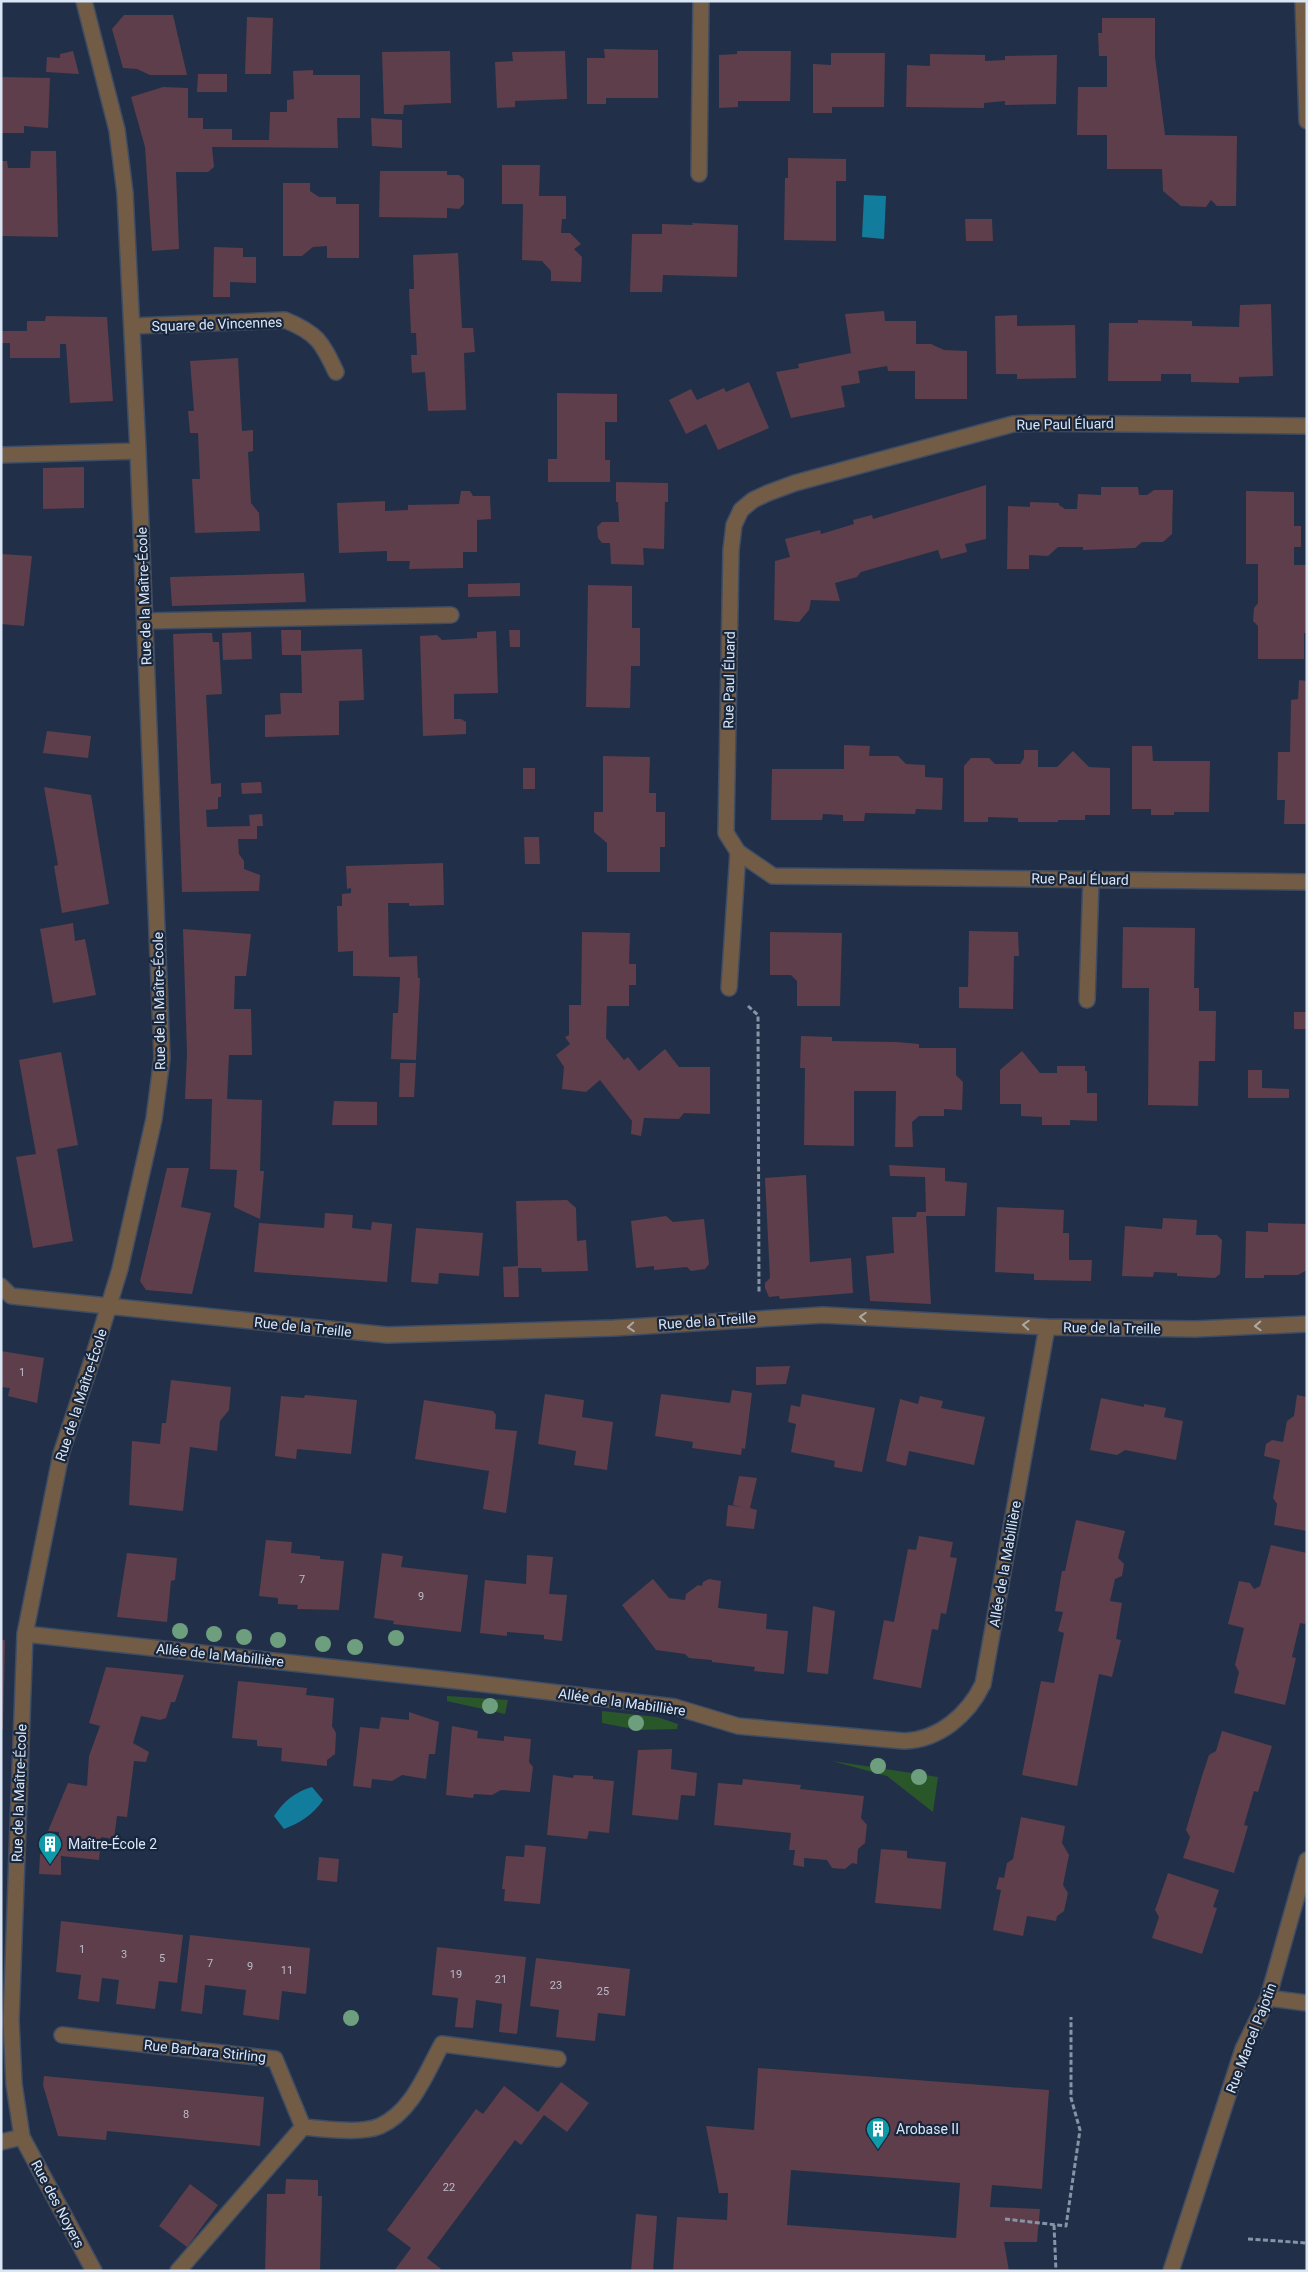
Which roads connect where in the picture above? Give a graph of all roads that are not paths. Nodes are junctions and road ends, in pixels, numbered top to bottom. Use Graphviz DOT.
graph roads {
  1 [pos="84,1"];
  2 [pos="701,1"];
  3 [pos="1303,1"];
  4 [pos="1307,121"];
  5 [pos="699,174"];
  6 [pos="132,326"];
  7 [pos="336,372"];
  8 [pos="1307,426"];
  9 [pos="138,451"];
  10 [pos="1,455"];
  11 [pos="451,616"];
  12 [pos="145,621"];
  13 [pos="738,852"];
  14 [pos="1091,879"];
  15 [pos="1307,882"];
  16 [pos="729,988"];
  17 [pos="1086,1000"];
  18 [pos="1,1286"];
  19 [pos="109,1306"];
  20 [pos="1307,1324"];
  21 [pos="1047,1326"];
  22 [pos="25,1634"];
  23 [pos="1307,1860"];
  24 [pos="1268,1998"];
  25 [pos="1307,2003"];
  26 [pos="62,2035"];
  27 [pos="558,2059"];
  28 [pos="303,2127"];
  29 [pos="22,2138"];
  30 [pos="1,2142"];
  31 [pos="94,2271"];
  32 [pos="178,2271"];
  33 [pos="1171,2271"];
  1 -- 6 [label="street, Rue de la Maître-École"];
  2 -- 5 [label="street"];
  3 -- 4 [label="street"];
  6 -- 7 [label="street, Square de Vincennes"];
  6 -- 9 [label="street, Rue de la Maître-École"];
  8 -- 13 [label="street, Rue Paul Éluard"];
  9 -- 10 [label="street"];
  9 -- 12 [label="street, Rue de la Maître-École"];
  11 -- 12 [label="street"];
  12 -- 19 [label="street, Rue de la Maître-École"];
  13 -- 14 [label="street, Rue Paul Éluard"];
  13 -- 16 [label="street"];
  14 -- 15 [label="street, Rue Paul Éluard"];
  14 -- 17 [label="street"];
  18 -- 19 [label="street, Rue de la Treille"];
  21 -- 19 [label="street, Rue de la Treille, one-way"];
  19 -- 22 [label="street, Rue de la Maître-École"];
  20 -- 21 [label="street, Rue de la Treille, one-way"];
  21 -- 22 [label="street, Allée de la Mabillière"];
  22 -- 29 [label="street, Rue de la Maître-École"];
  23 -- 24 [label="street, Rue Marcel Pajotin"];
  24 -- 25 [label="street"];
  24 -- 33 [label="street, Rue Marcel Pajotin"];
  26 -- 28 [label="street, Rue Barbara Stirling"];
  27 -- 28 [label="street"];
  28 -- 32 [label="street"];
  29 -- 30 [label="street"];
  29 -- 31 [label="street, Rue des Noyers"];
}
